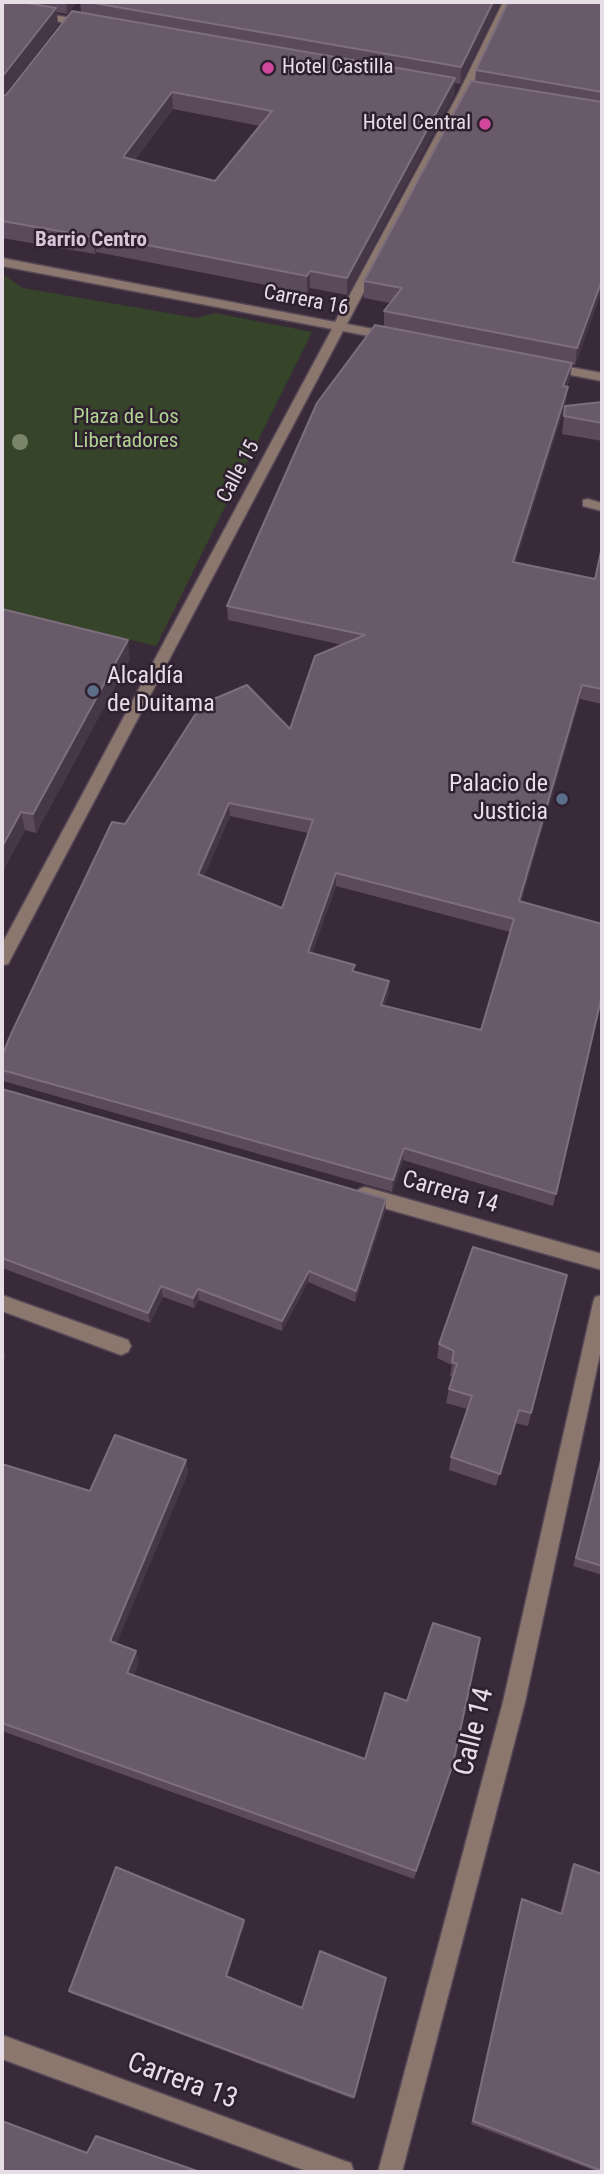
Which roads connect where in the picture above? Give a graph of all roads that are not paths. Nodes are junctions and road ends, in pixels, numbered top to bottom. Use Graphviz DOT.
graph roads {
  1 [pos="508,2"];
  2 [pos="80,7"];
  3 [pos="2,9"];
  4 [pos="67,26"];
  5 [pos="97,26"];
  6 [pos="2,262"];
  7 [pos="339,327"];
  8 [pos="406,340"];
  9 [pos="539,365"];
  10 [pos="602,377"];
  11 [pos="2,959"];
  12 [pos="349,1190"];
  13 [pos="602,1262"];
  14 [pos="2,1303"];
  15 [pos="602,1303"];
  16 [pos="121,1346"];
  17 [pos="2,2048"];
  18 [pos="342,2172"];
  19 [pos="390,2172"];
  1 -- 7 [label="street, Calle 15"];
  2 -- 4 [label="street"];
  3 -- 4 [label="street"];
  4 -- 5 [label="street"];
  6 -- 7 [label="street, Carrera 16"];
  7 -- 8 [label="street, Carrera 16"];
  7 -- 11 [label="street, Calle 15"];
  9 -- 10 [label="street"];
  12 -- 13 [label="street, Carrera 14"];
  14 -- 16 [label="street"];
  15 -- 19 [label="street, Calle 14"];
  17 -- 18 [label="street, Carrera 13"];
}
